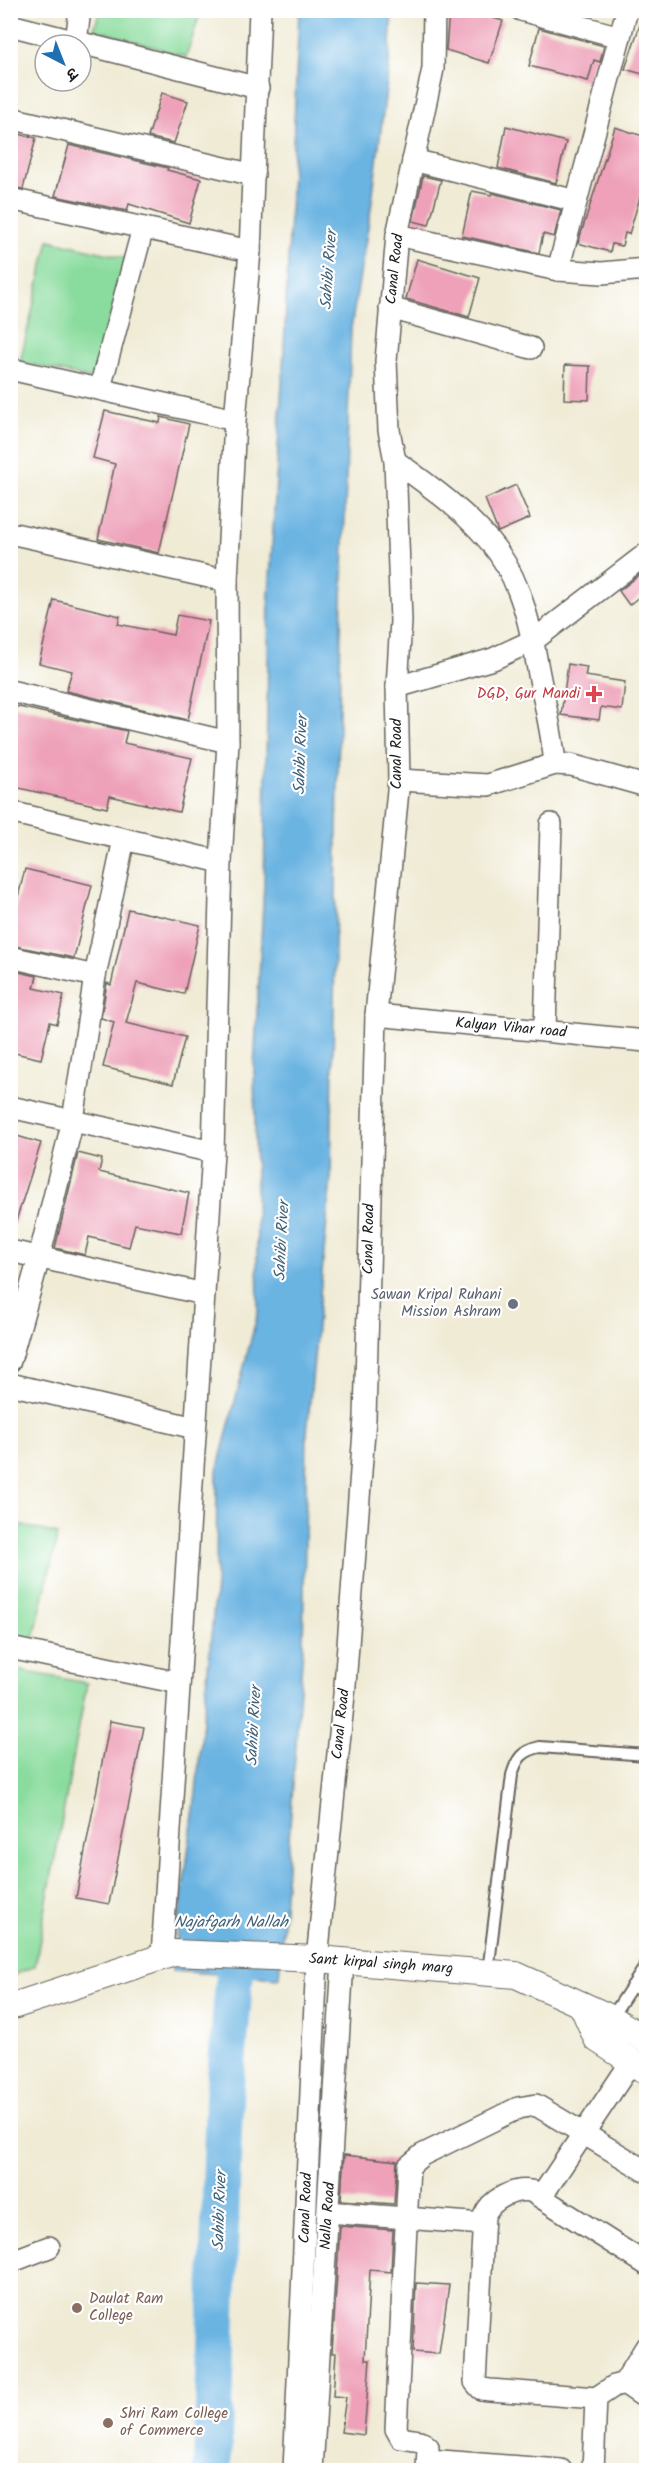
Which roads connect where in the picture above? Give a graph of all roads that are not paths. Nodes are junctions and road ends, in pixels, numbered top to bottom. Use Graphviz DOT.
graph roads {
  1 [pos="80,10"];
  2 [pos="260,10"];
  3 [pos="434,10"];
  4 [pos="521,10"];
  5 [pos="627,10"];
  6 [pos="10,25"];
  7 [pos="41,33"];
  8 [pos="77,33"];
  9 [pos="620,37"];
  10 [pos="93,46"];
  11 [pos="258,88"];
  12 [pos="10,118"];
  13 [pos="413,160"];
  14 [pos="254,175"];
  15 [pos="10,199"];
  16 [pos="576,201"];
  17 [pos="143,228"];
  18 [pos="397,235"];
  19 [pos="250,251"];
  20 [pos="646,269"];
  21 [pos="558,270"];
  22 [pos="390,308"];
  23 [pos="531,348"];
  24 [pos="10,369"];
  25 [pos="100,388"];
  26 [pos="235,420"];
  27 [pos="395,461"];
  28 [pos="10,533"];
  29 [pos="646,554"];
  30 [pos="227,581"];
  31 [pos="534,640"];
  32 [pos="396,687"];
  33 [pos="10,691"];
  34 [pos="228,742"];
  35 [pos="555,764"];
  36 [pos="399,780"];
  37 [pos="646,786"];
  38 [pos="10,812"];
  39 [pos="551,824"];
  40 [pos="124,839"];
  41 [pos="221,862"];
  42 [pos="10,957"];
  43 [pos="95,976"];
  44 [pos="376,1015"];
  45 [pos="545,1031"];
  46 [pos="646,1041"];
  47 [pos="10,1107"];
  48 [pos="73,1120"];
  49 [pos="213,1152"];
  50 [pos="10,1251"];
  51 [pos="39,1258"];
  52 [pos="204,1294"];
  53 [pos="10,1362"];
  54 [pos="10,1384"];
  55 [pos="195,1428"];
  56 [pos="10,1648"];
  57 [pos="179,1683"];
  58 [pos="646,1755"];
  59 [pos="168,1955"];
  60 [pos="308,1959"];
  61 [pos="343,1961"];
  62 [pos="646,1965"];
  63 [pos="488,1972"];
  64 [pos="632,1986"];
  65 [pos="646,1994"];
  66 [pos="582,2005"];
  67 [pos="10,2007"];
  68 [pos="611,2018"];
  69 [pos="646,2040"];
  70 [pos="639,2066"];
  71 [pos="583,2132"];
  72 [pos="646,2171"];
  73 [pos="541,2197"];
  74 [pos="328,2212"];
  75 [pos="405,2218"];
  76 [pos="483,2224"];
  77 [pos="49,2247"];
  78 [pos="10,2262"];
  79 [pos="646,2264"];
  80 [pos="646,2347"];
  81 [pos="624,2384"];
  82 [pos="596,2398"];
  83 [pos="646,2398"];
  84 [pos="428,2465"];
  85 [pos="294,2470"];
  86 [pos="312,2470"];
  87 [pos="561,2470"];
  88 [pos="593,2470"];
  1 -- 8 [label="street"];
  2 -- 11 [label="street"];
  3 -- 13 [label="street, Canal Road"];
  4 -- 9 [label="street"];
  5 -- 9 [label="street"];
  6 -- 7 [label="street"];
  9 -- 16 [label="street"];
  10 -- 11 [label="street"];
  11 -- 14 [label="street"];
  12 -- 14 [label="street"];
  13 -- 16 [label="street"];
  13 -- 18 [label="street, Canal Road"];
  14 -- 19 [label="street"];
  15 -- 17 [label="street"];
  16 -- 21 [label="street"];
  17 -- 19 [label="street"];
  17 -- 25 [label="street"];
  18 -- 21 [label="street"];
  18 -- 22 [label="street, Canal Road"];
  19 -- 26 [label="street"];
  20 -- 21 [label="street"];
  22 -- 23 [label="street"];
  22 -- 27 [label="street, Canal Road"];
  24 -- 25 [label="street"];
  25 -- 26 [label="street"];
  26 -- 30 [label="street"];
  27 -- 31 [label="street"];
  27 -- 32 [label="street, Canal Road"];
  28 -- 30 [label="street"];
  29 -- 31 [label="street"];
  30 -- 34 [label="street"];
  31 -- 32 [label="street"];
  31 -- 35 [label="street"];
  32 -- 36 [label="street, Canal Road"];
  33 -- 34 [label="street"];
  34 -- 41 [label="street"];
  35 -- 36 [label="street"];
  35 -- 37 [label="street"];
  36 -- 44 [label="street, Canal Road"];
  38 -- 40 [label="street"];
  39 -- 45 [label="street"];
  40 -- 41 [label="street"];
  40 -- 43 [label="street"];
  41 -- 49 [label="street"];
  42 -- 43 [label="street"];
  43 -- 48 [label="street"];
  44 -- 45 [label="street, Kalyan Vihar road"];
  44 -- 60 [label="street, Canal Road"];
  45 -- 46 [label="street, Kalyan Vihar road"];
  47 -- 48 [label="street"];
  48 -- 49 [label="street"];
  48 -- 51 [label="street"];
  49 -- 52 [label="street"];
  50 -- 51 [label="street"];
  51 -- 52 [label="street"];
  51 -- 53 [label="street"];
  52 -- 55 [label="street"];
  54 -- 55 [label="street"];
  55 -- 57 [label="street"];
  56 -- 57 [label="street"];
  57 -- 59 [label="street"];
  58 -- 63 [label="lane"];
  59 -- 60 [label="street, Sant kirpal singh marg"];
  59 -- 67 [label="street"];
  60 -- 61 [label="street, Sant kirpal singh marg"];
  60 -- 85 [label="street, Canal Road"];
  61 -- 63 [label="street, Sant kirpal singh marg"];
  61 -- 74 [label="street, Nalla Road"];
  62 -- 64 [label="lane"];
  63 -- 66 [label="street, Sant kirpal singh marg"];
  64 -- 65 [label="lane"];
  64 -- 68 [label="lane"];
  66 -- 68 [label="street, Sant kirpal singh marg"];
  66 -- 70 [label="street"];
  68 -- 69 [label="street, Sant kirpal singh marg"];
  70 -- 71 [label="street"];
  71 -- 72 [label="street"];
  71 -- 73 [label="street"];
  71 -- 75 [label="street"];
  73 -- 76 [label="street"];
  73 -- 79 [label="street"];
  74 -- 75 [label="street"];
  74 -- 86 [label="street, Nalla Road"];
  75 -- 76 [label="street"];
  75 -- 84 [label="street"];
  76 -- 82 [label="street"];
  77 -- 78 [label="street"];
  80 -- 81 [label="street"];
  81 -- 82 [label="street"];
  81 -- 83 [label="street"];
  82 -- 88 [label="street"];
  84 -- 87 [label="street"];
}
